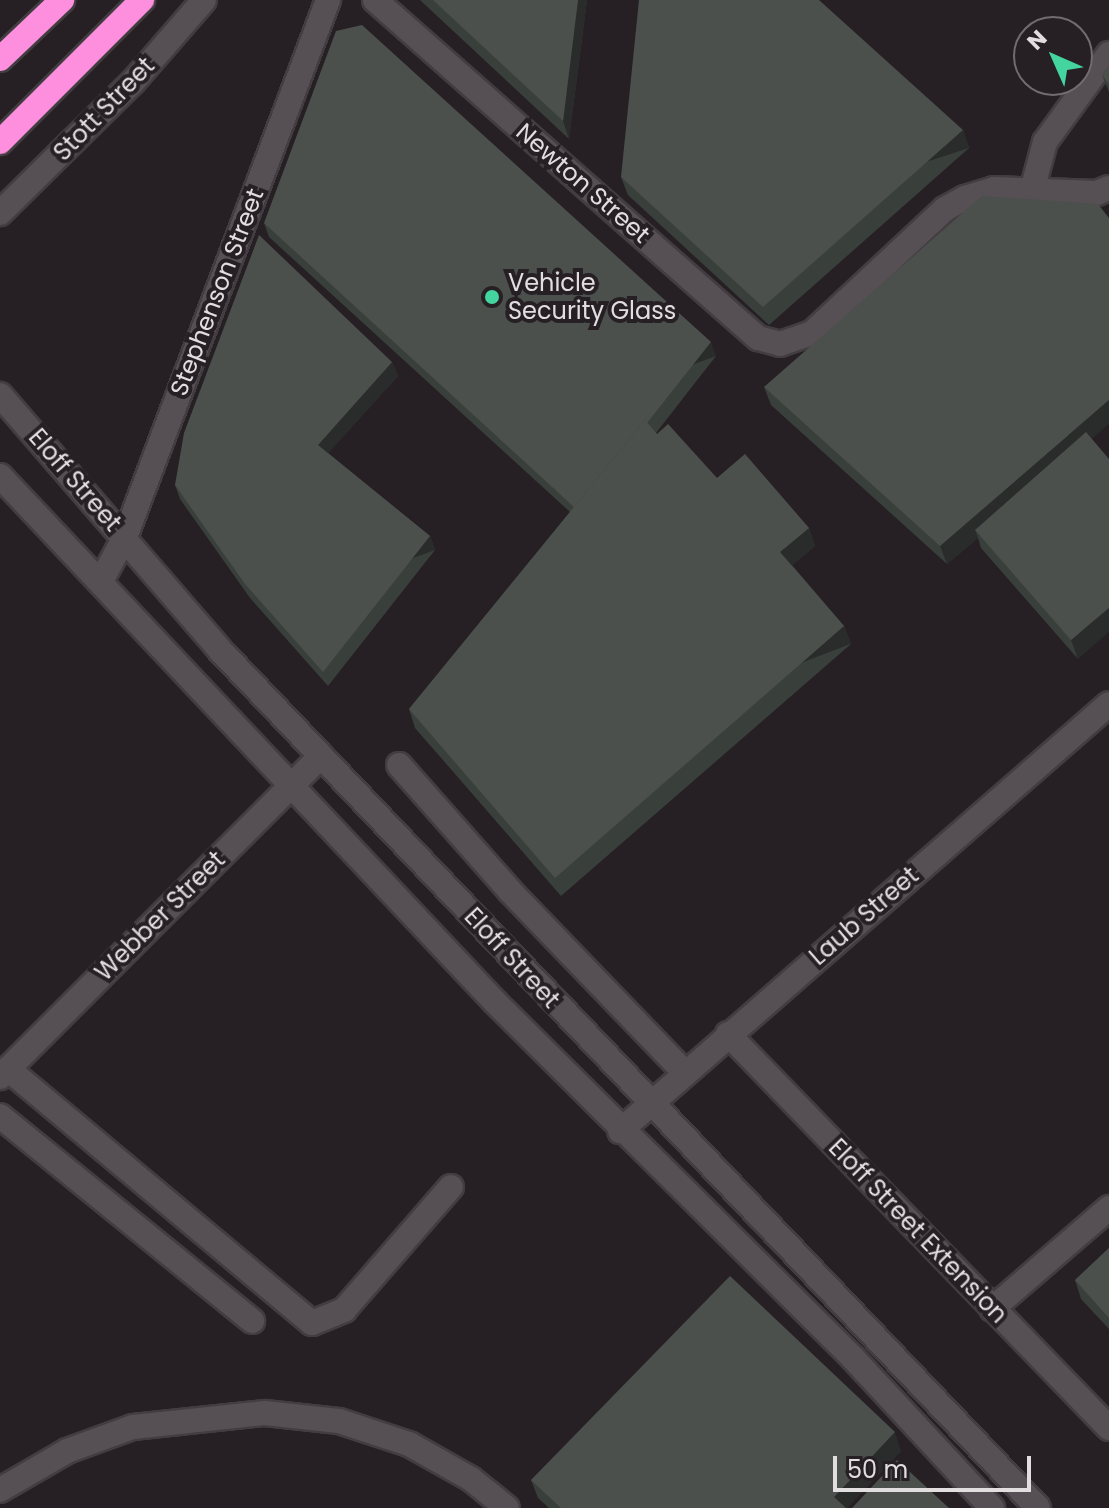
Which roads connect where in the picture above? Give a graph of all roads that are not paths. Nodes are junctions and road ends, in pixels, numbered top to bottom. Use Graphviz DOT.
graph roads {
  1 [pos="62,0"];
  2 [pos="142,0"];
  3 [pos="204,0"];
  4 [pos="328,0"];
  5 [pos="375,0"];
  6 [pos="1109,54"];
  7 [pos="0,59"];
  8 [pos="0,142"];
  9 [pos="1033,187"];
  10 [pos="1109,188"];
  11 [pos="0,213"];
  12 [pos="0,395"];
  13 [pos="0,476"];
  14 [pos="125,537"];
  15 [pos="101,581"];
  16 [pos="1109,704"];
  17 [pos="321,756"];
  18 [pos="399,765"];
  19 [pos="292,783"];
  20 [pos="728,1034"];
  21 [pos="4,1073"];
  22 [pos="685,1073"];
  23 [pos="650,1104"];
  24 [pos="0,1116"];
  25 [pos="620,1131"];
  26 [pos="451,1187"];
  27 [pos="1109,1208"];
  28 [pos="992,1309"];
  29 [pos="252,1321"];
  30 [pos="934,1400"];
  31 [pos="911,1421"];
  32 [pos="1109,1428"];
  33 [pos="0,1490"];
  34 [pos="507,1508"];
  35 [pos="992,1508"];
  36 [pos="1038,1508"];
  1 -- 7 [label="highway"];
  2 -- 8 [label="highway"];
  3 -- 11 [label="street, Stott Street"];
  4 -- 14 [label="street, Stephenson Street"];
  5 -- 9 [label="street, Newton Street"];
  6 -- 9 [label="street"];
  9 -- 10 [label="street, Newton Street"];
  12 -- 14 [label="street, Eloff Street"];
  13 -- 15 [label="street, Eloff Street"];
  14 -- 15 [label="street, Stephenson Street"];
  14 -- 17 [label="street, Eloff Street"];
  15 -- 19 [label="street, Eloff Street"];
  16 -- 20 [label="street, Laub Street"];
  17 -- 19 [label="street, Webber Street"];
  17 -- 23 [label="street, Eloff Street"];
  18 -- 22 [label="street"];
  19 -- 21 [label="street, Webber Street"];
  19 -- 25 [label="street, Eloff Street"];
  20 -- 22 [label="street, Laub Street"];
  20 -- 28 [label="street, Eloff Street Extension"];
  21 -- 26 [label="street"];
  22 -- 23 [label="street, Laub Street"];
  23 -- 25 [label="street, Laub Street"];
  23 -- 30 [label="street, Eloff Street"];
  24 -- 29 [label="street"];
  25 -- 31 [label="street, Eloff Street"];
  27 -- 28 [label="street"];
  28 -- 32 [label="street, Eloff Street Extension"];
  30 -- 31 [label="street"];
  30 -- 36 [label="street, Eloff Street"];
  31 -- 35 [label="street, Eloff Street"];
  33 -- 34 [label="street"];
}
